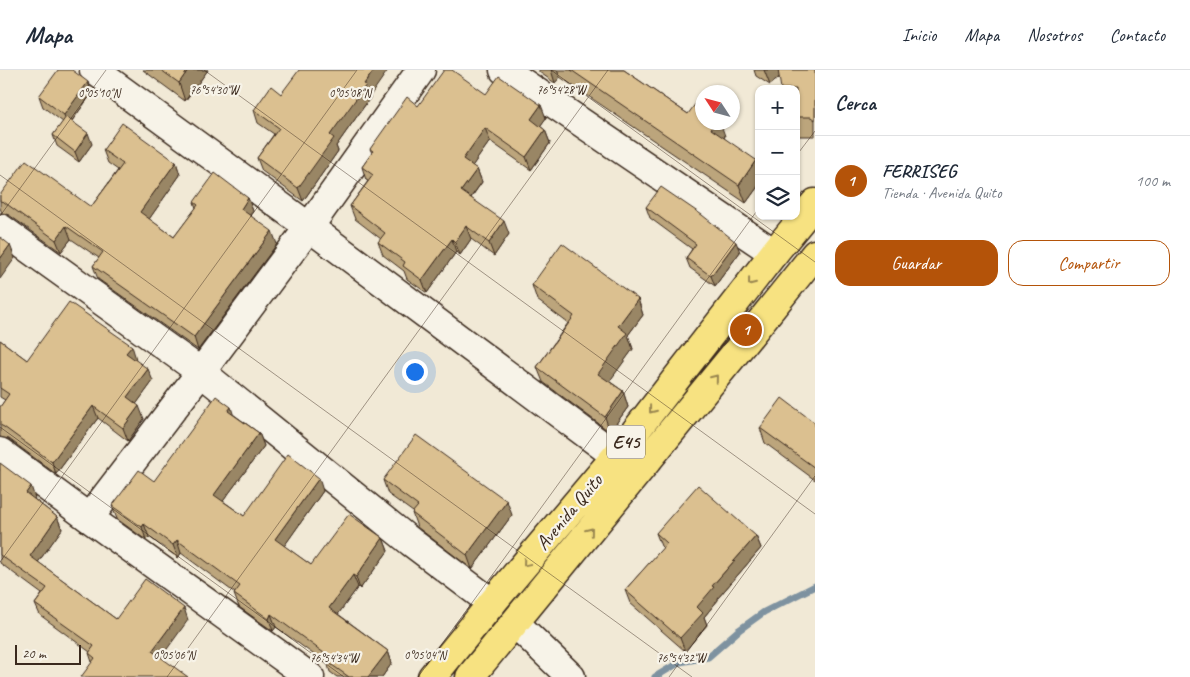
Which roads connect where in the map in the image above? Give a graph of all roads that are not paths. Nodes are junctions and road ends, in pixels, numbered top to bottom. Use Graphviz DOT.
graph roads {
  1 [pos="94,70"];
  2 [pos="421,70"];
  3 [pos="504,70"];
  4 [pos="815,203"];
  5 [pos="309,227"];
  6 [pos="0,228"];
  7 [pos="774,253"];
  8 [pos="815,254"];
  9 [pos="202,372"];
  10 [pos="0,452"];
  11 [pos="616,456"];
  12 [pos="89,518"];
  13 [pos="492,603"];
  14 [pos="515,623"];
  15 [pos="310,677"];
  16 [pos="432,677"];
  17 [pos="470,677"];
  18 [pos="572,677"];
  1 -- 5 [label="street"];
  2 -- 5 [label="street"];
  3 -- 7 [label="street"];
  4 -- 7 [label="highway, Avenida Quito / E45"];
  5 -- 9 [label="street"];
  5 -- 11 [label="street"];
  6 -- 9 [label="street"];
  7 -- 11 [label="highway, Avenida Quito / E45, one-way"];
  14 -- 8 [label="highway, Avenida Quito / E45, one-way"];
  9 -- 12 [label="street"];
  9 -- 13 [label="street"];
  10 -- 12 [label="street"];
  11 -- 13 [label="highway, Avenida Quito / E45, one-way"];
  12 -- 15 [label="street"];
  13 -- 16 [label="highway, Avenida Quito / E45"];
  14 -- 17 [label="highway, Avenida Quito / E45"];
  14 -- 18 [label="street"];
}
